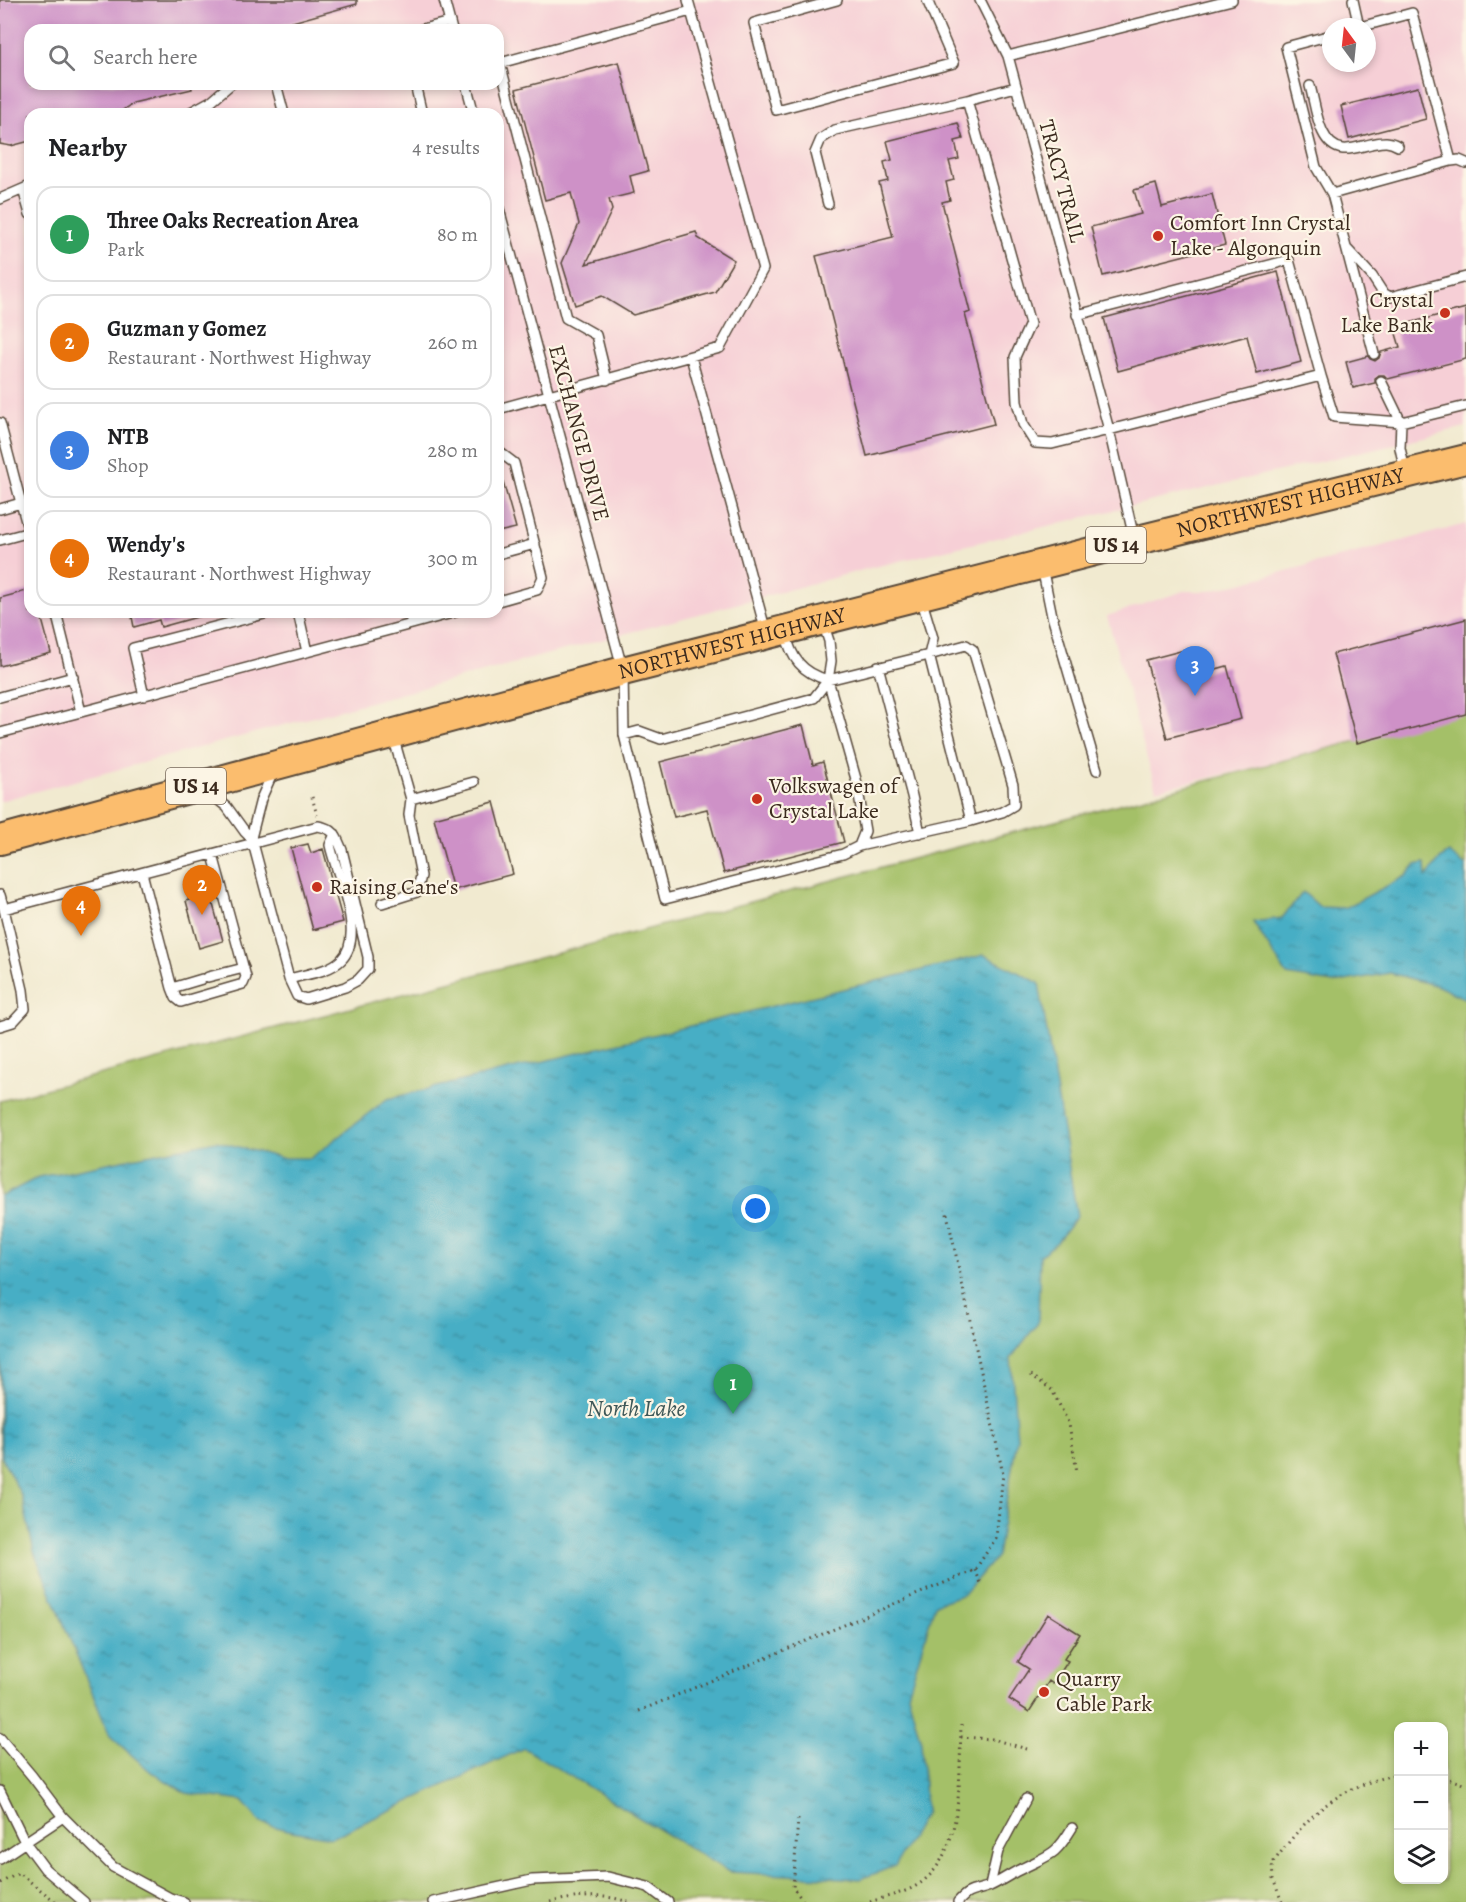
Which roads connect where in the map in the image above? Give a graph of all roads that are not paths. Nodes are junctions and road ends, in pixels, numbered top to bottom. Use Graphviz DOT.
graph roads {
  1 [pos="444,0"];
  2 [pos="688,0"];
  3 [pos="837,0"];
  4 [pos="927,0"];
  5 [pos="980,0"];
  6 [pos="1232,0"];
  7 [pos="1353,0"];
  8 [pos="691,11"];
  9 [pos="1358,18"];
  10 [pos="1376,23"];
  11 [pos="450,24"];
  12 [pos="1322,37"];
  13 [pos="1008,56"];
  14 [pos="504,62"];
  15 [pos="504,78"];
  16 [pos="1310,86"];
  17 [pos="1016,87"];
  18 [pos="224,90"];
  19 [pos="278,90"];
  20 [pos="416,90"];
  21 [pos="468,90"];
  22 [pos="967,100"];
  23 [pos="198,108"];
  24 [pos="282,108"];
  25 [pos="421,108"];
  26 [pos="472,108"];
  27 [pos="1398,146"];
  28 [pos="1466,152"];
  29 [pos="1459,161"];
  30 [pos="24,189"];
  31 [pos="1332,194"];
  32 [pos="0,200"];
  33 [pos="828,204"];
  34 [pos="504,228"];
  35 [pos="1347,249"];
  36 [pos="1465,277"];
  37 [pos="1077,315"];
  38 [pos="1374,354"];
  39 [pos="691,357"];
  40 [pos="1321,376"];
  41 [pos="607,380"];
  42 [pos="1381,381"];
  43 [pos="548,396"];
  44 [pos="1466,406"];
  45 [pos="504,407"];
  46 [pos="1401,422"];
  47 [pos="0,423"];
  48 [pos="1108,430"];
  49 [pos="504,455"];
  50 [pos="1466,459"];
  51 [pos="1405,474"];
  52 [pos="21,503"];
  53 [pos="0,509"];
  54 [pos="24,513"];
  55 [pos="24,534"];
  56 [pos="0,540"];
  57 [pos="1134,541"];
  58 [pos="535,544"];
  59 [pos="504,552"];
  60 [pos="1041,565"];
  61 [pos="920,595"];
  62 [pos="504,599"];
  63 [pos="58,618"];
  64 [pos="249,618"];
  65 [pos="299,618"];
  66 [pos="410,618"];
  67 [pos="434,618"];
  68 [pos="823,620"];
  69 [pos="412,624"];
  70 [pos="776,632"];
  71 [pos="307,652"];
  72 [pos="929,655"];
  73 [pos="878,666"];
  74 [pos="622,671"];
  75 [pos="73,677"];
  76 [pos="828,680"];
  77 [pos="144,696"];
  78 [pos="0,697"];
  79 [pos="81,712"];
  80 [pos="0,733"];
  81 [pos="393,734"];
  82 [pos="624,735"];
  83 [pos="277,764"];
  84 [pos="1097,770"];
  85 [pos="474,782"];
  86 [pos="200,785"];
  87 [pos="411,799"];
  88 [pos="971,820"];
  89 [pos="920,833"];
  90 [pos="335,834"];
  91 [pos="0,840"];
  92 [pos="252,840"];
  93 [pos="859,846"];
  94 [pos="213,855"];
  95 [pos="142,873"];
  96 [pos="0,895"];
  97 [pos="382,903"];
  98 [pos="4,909"];
  99 [pos="244,968"];
  100 [pos="289,979"];
  101 [pos="172,988"];
  102 [pos="0,1026"];
  103 [pos="0,1738"];
  104 [pos="0,1791"];
  105 [pos="1026,1799"];
  106 [pos="63,1817"];
  107 [pos="1072,1828"];
  108 [pos="25,1842"];
  109 [pos="0,1859"];
  110 [pos="990,1886"];
  111 [pos="170,1900"];
  112 [pos="84,1902"];
  113 [pos="183,1902"];
  114 [pos="433,1902"];
  115 [pos="668,1902"];
  116 [pos="958,1902"];
  1 -- 11 [label="lane"];
  2 -- 8 [label="lane"];
  3 -- 4 [label="lane"];
  5 -- 13 [label="lane, TRACY TRAIL"];
  6 -- 13 [label="lane"];
  7 -- 9 [label="lane"];
  8 -- 14 [label="lane"];
  8 -- 39 [label="lane"];
  10 -- 29 [label="lane"];
  12 -- 31 [label="lane"];
  13 -- 17 [label="lane, TRACY TRAIL"];
  15 -- 41 [label="lane"];
  16 -- 27 [label="lane"];
  17 -- 22 [label="lane"];
  17 -- 37 [label="lane, TRACY TRAIL"];
  18 -- 23 [label="lane"];
  19 -- 24 [label="lane"];
  20 -- 25 [label="lane"];
  21 -- 26 [label="lane"];
  22 -- 33 [label="lane"];
  22 -- 48 [label="lane"];
  28 -- 29 [label="lane"];
  29 -- 31 [label="lane"];
  30 -- 32 [label="lane"];
  31 -- 35 [label="lane"];
  34 -- 43 [label="lane, EXCHANGE DRIVE"];
  35 -- 36 [label="lane"];
  35 -- 38 [label="lane"];
  37 -- 40 [label="lane"];
  37 -- 48 [label="lane, TRACY TRAIL"];
  39 -- 41 [label="lane"];
  39 -- 70 [label="lane"];
  40 -- 46 [label="lane"];
  40 -- 48 [label="lane"];
  41 -- 43 [label="lane"];
  42 -- 46 [label="lane"];
  43 -- 45 [label="lane"];
  43 -- 74 [label="lane, EXCHANGE DRIVE"];
  44 -- 46 [label="lane"];
  46 -- 51 [label="lane"];
  47 -- 52 [label="lane"];
  48 -- 57 [label="lane, TRACY TRAIL"];
  49 -- 58 [label="lane"];
  50 -- 51 [label="main road, NORTHWEST HIGHWAY / US 14"];
  51 -- 57 [label="main road, NORTHWEST HIGHWAY / US 14"];
  52 -- 53 [label="lane"];
  52 -- 54 [label="lane"];
  55 -- 56 [label="lane"];
  57 -- 60 [label="main road, NORTHWEST HIGHWAY / US 14"];
  58 -- 59 [label="lane"];
  58 -- 62 [label="lane"];
  60 -- 61 [label="main road, NORTHWEST HIGHWAY / US 14"];
  60 -- 84 [label="lane"];
  61 -- 68 [label="main road, NORTHWEST HIGHWAY / US 14"];
  61 -- 72 [label="lane"];
  63 -- 75 [label="lane"];
  64 -- 77 [label="lane"];
  65 -- 71 [label="lane"];
  66 -- 69 [label="lane"];
  67 -- 69 [label="lane"];
  68 -- 70 [label="main road, NORTHWEST HIGHWAY / US 14"];
  68 -- 76 [label="lane"];
  69 -- 71 [label="lane"];
  70 -- 74 [label="main road, NORTHWEST HIGHWAY / US 14"];
  70 -- 76 [label="lane"];
  71 -- 77 [label="lane"];
  72 -- 73 [label="lane"];
  72 -- 88 [label="lane"];
  72 -- 88 [label="lane"];
  73 -- 76 [label="lane"];
  73 -- 89 [label="lane"];
  74 -- 81 [label="main road, NORTHWEST HIGHWAY / US 14"];
  74 -- 82 [label="lane, EXCHANGE DRIVE"];
  75 -- 78 [label="lane"];
  75 -- 79 [label="lane"];
  76 -- 82 [label="lane"];
  76 -- 93 [label="lane"];
  77 -- 79 [label="lane"];
  79 -- 80 [label="lane"];
  81 -- 83 [label="main road, NORTHWEST HIGHWAY / US 14"];
  81 -- 87 [label="lane"];
  82 -- 93 [label="lane, EXCHANGE DRIVE"];
  83 -- 86 [label="main road, NORTHWEST HIGHWAY / US 14"];
  83 -- 92 [label="lane"];
  85 -- 87 [label="lane"];
  86 -- 91 [label="main road, NORTHWEST HIGHWAY / US 14"];
  86 -- 92 [label="lane"];
  87 -- 97 [label="lane"];
  88 -- 89 [label="lane"];
  89 -- 93 [label="lane"];
  90 -- 92 [label="lane"];
  90 -- 100 [label="lane"];
  90 -- 100 [label="lane"];
  92 -- 94 [label="lane"];
  92 -- 100 [label="lane"];
  94 -- 95 [label="lane"];
  94 -- 99 [label="lane"];
  95 -- 98 [label="lane"];
  95 -- 101 [label="lane"];
  96 -- 98 [label="lane"];
  98 -- 102 [label="lane"];
  99 -- 101 [label="lane"];
  99 -- 101 [label="lane"];
  103 -- 106 [label="lane"];
  104 -- 108 [label="lane"];
  105 -- 110 [label="lane"];
  106 -- 108 [label="lane"];
  106 -- 111 [label="lane"];
  107 -- 110 [label="lane"];
  108 -- 109 [label="lane"];
  108 -- 112 [label="lane"];
  110 -- 116 [label="lane"];
  111 -- 113 [label="lane"];
  114 -- 115 [label="lane"];
}
